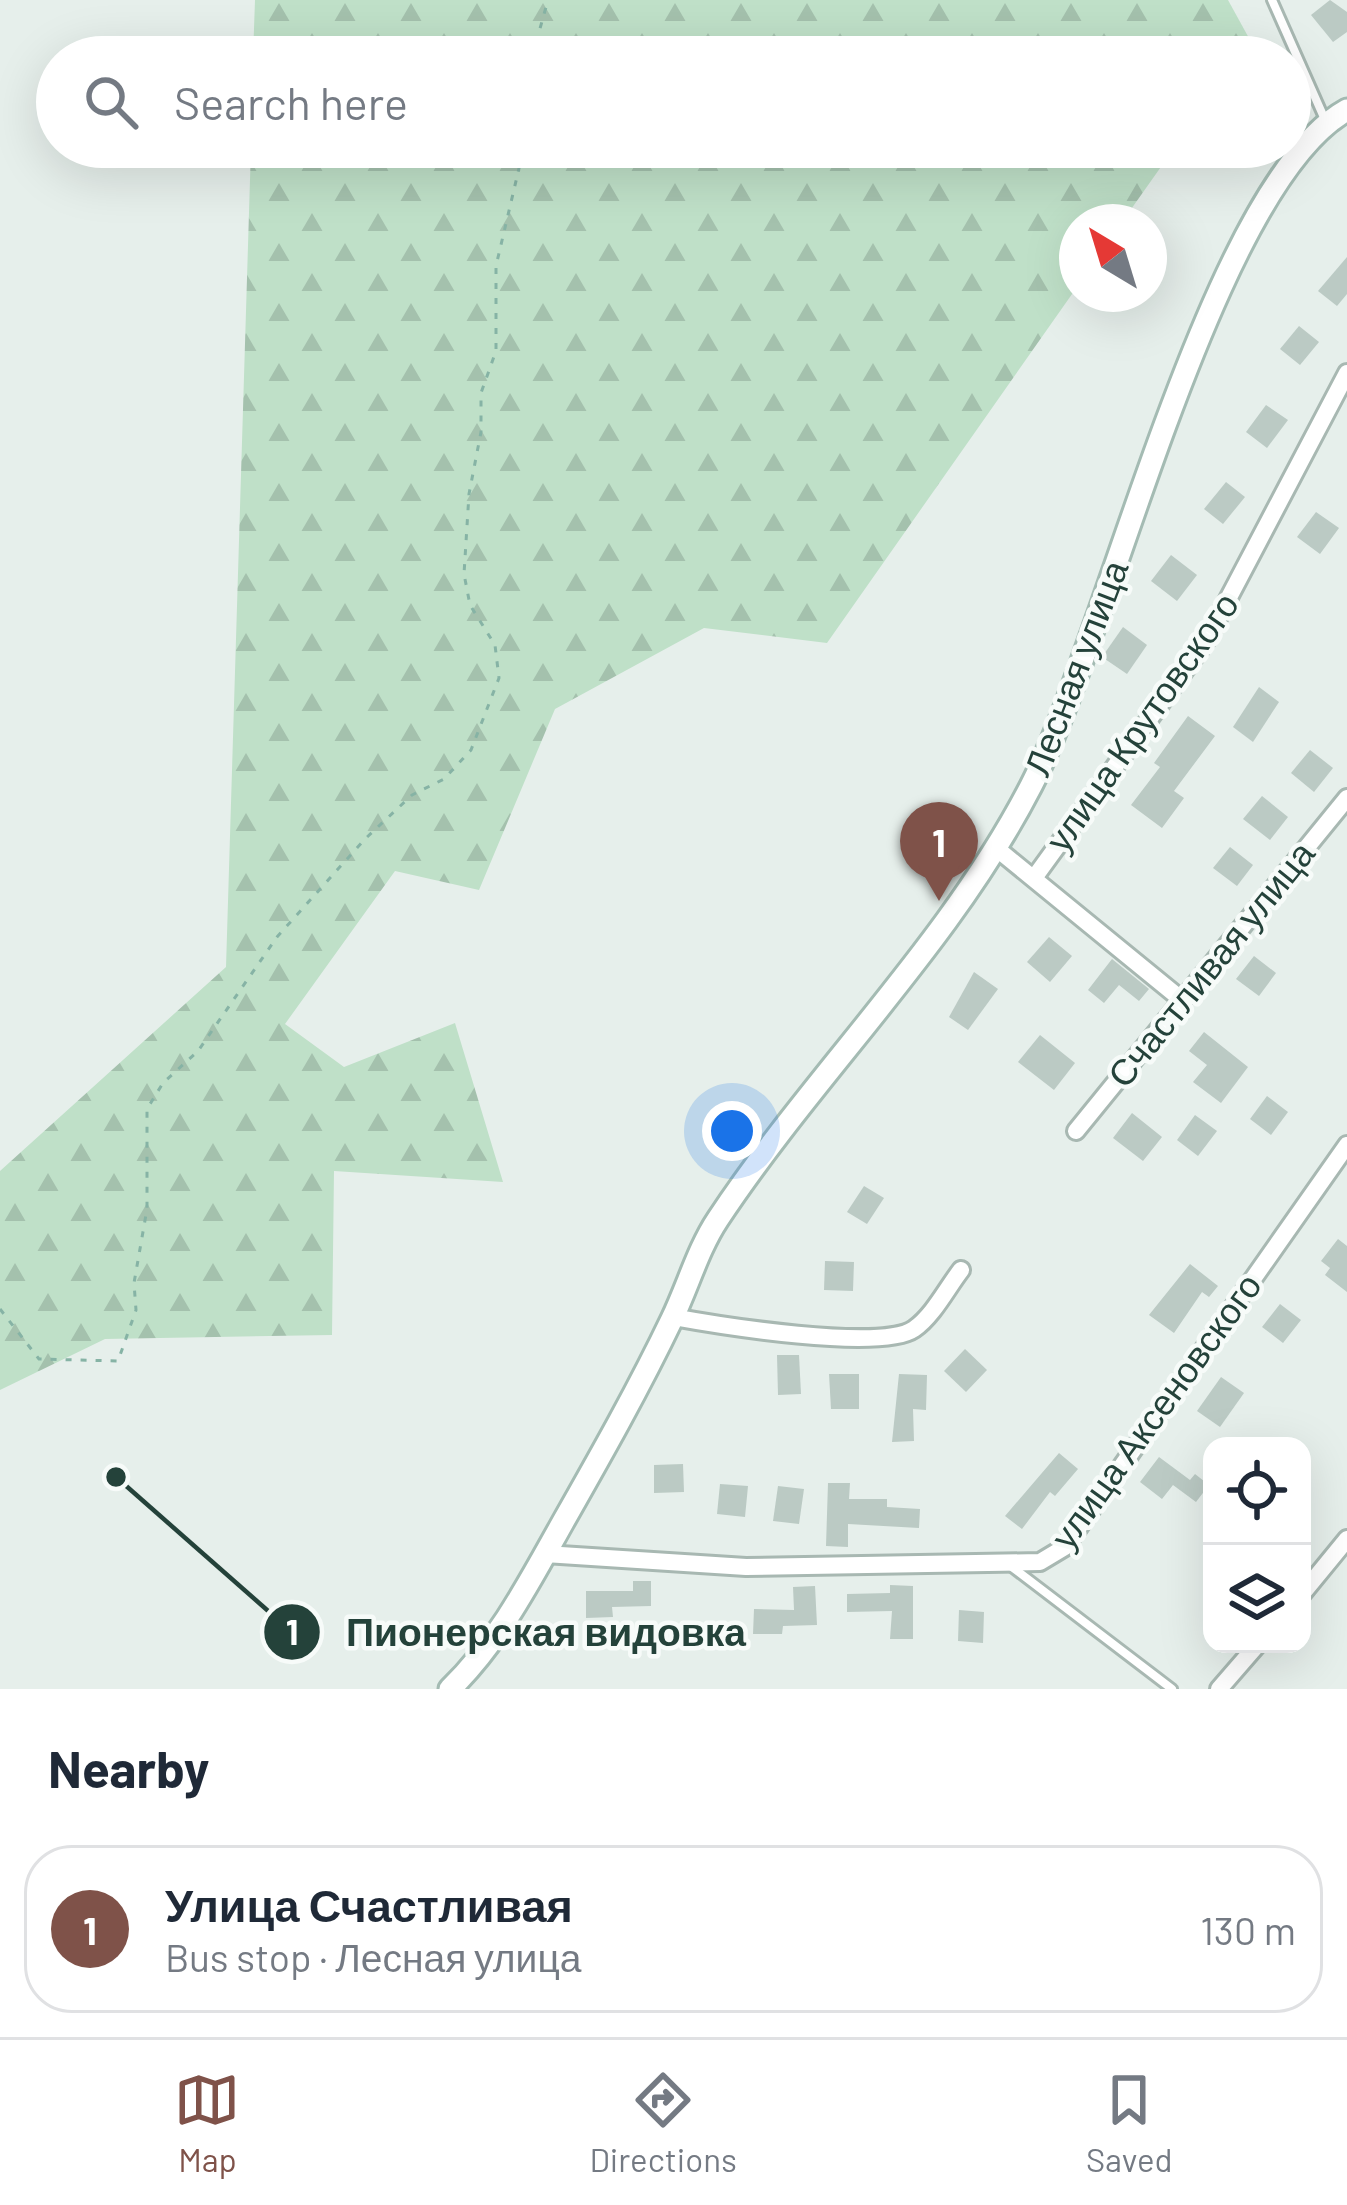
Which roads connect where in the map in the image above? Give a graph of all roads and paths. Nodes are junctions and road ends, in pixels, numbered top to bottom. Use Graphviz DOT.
graph roads {
  1 [pos="548,0"];
  2 [pos="1272,0"];
  3 [pos="538,36"];
  4 [pos="1288,36"];
  5 [pos="1311,88"];
  6 [pos="1347,110"];
  7 [pos="1326,122"];
  8 [pos="1311,141"];
  9 [pos="519,168"];
  10 [pos="1289,168"];
  11 [pos="1347,373"];
  12 [pos="1347,798"];
  13 [pos="996,848"];
  14 [pos="1034,878"];
  15 [pos="1182,1000"];
  16 [pos="1076,1131"];
  17 [pos="1347,1144"];
  18 [pos="961,1270"];
  19 [pos="0,1310"];
  20 [pos="674,1317"];
  21 [pos="1347,1539"];
  22 [pos="545,1554"];
  23 [pos="1010,1566"];
  24 [pos="1311,1583"];
  25 [pos="1250,1653"];
  26 [pos="450,1689"];
  27 [pos="1172,1689"];
  28 [pos="1219,1689"];
  1 -- 3 [label="path"];
  2 -- 4 [label="lane"];
  5 -- 7 [label="lane"];
  6 -- 7 [label="main road, Лесная улица"];
  7 -- 8 [label="main road, Лесная улица"];
  9 -- 19 [label="path"];
  10 -- 13 [label="main road, Лесная улица"];
  11 -- 14 [label="street, улица Крутовского"];
  12 -- 15 [label="street, Счастливая улица"];
  13 -- 14 [label="street"];
  13 -- 20 [label="main road, Лесная улица"];
  14 -- 15 [label="street"];
  15 -- 16 [label="street, Счастливая улица"];
  17 -- 23 [label="street, улица Аксеновского"];
  18 -- 20 [label="street"];
  20 -- 22 [label="main road, Лесная улица"];
  21 -- 24 [label="street"];
  22 -- 23 [label="street, улица Аксеновского"];
  22 -- 26 [label="main road, Лесная улица"];
  23 -- 27 [label="lane"];
  25 -- 28 [label="street"];
}
